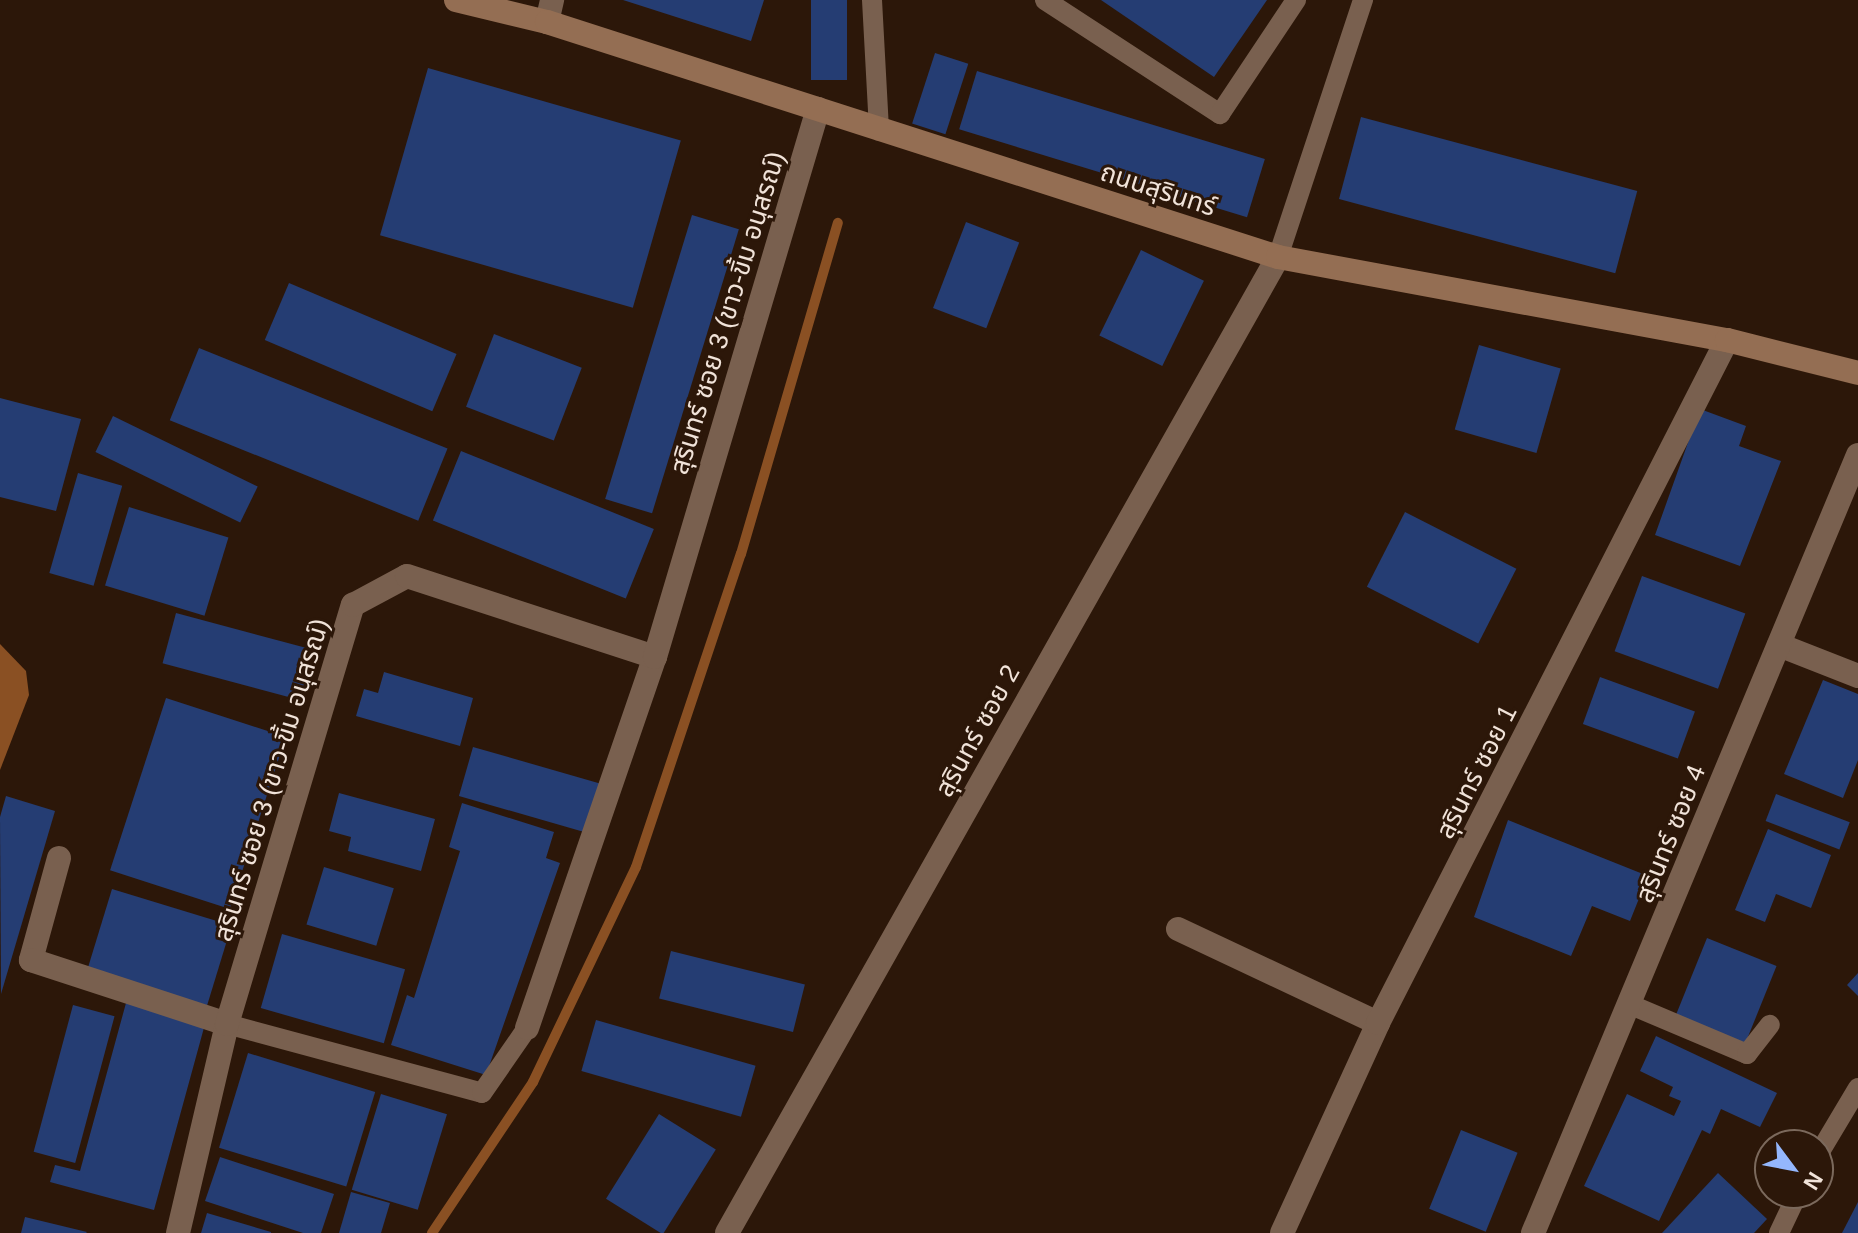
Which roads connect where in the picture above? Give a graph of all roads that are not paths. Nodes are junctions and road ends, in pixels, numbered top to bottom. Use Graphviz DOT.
graph roads {
  1 [pos="456,0"];
  2 [pos="872,0"];
  3 [pos="1045,0"];
  4 [pos="1296,0"];
  5 [pos="1363,0"];
  6 [pos="515,6"];
  7 [pos="550,11"];
  8 [pos="818,109"];
  9 [pos="879,131"];
  10 [pos="1278,257"];
  11 [pos="1727,340"];
  12 [pos="1858,373"];
  13 [pos="1858,455"];
  14 [pos="1779,645"];
  15 [pos="655,657"];
  16 [pos="1858,676"];
  17 [pos="59,858"];
  18 [pos="1178,929"];
  19 [pos="1631,1005"];
  20 [pos="1378,1023"];
  21 [pos="227,1024"];
  22 [pos="1770,1025"];
  23 [pos="527,1028"];
  24 [pos="1858,1088"];
  25 [pos="1834,1129"];
  26 [pos="1790,1209"];
  27 [pos="178,1233"];
  28 [pos="727,1233"];
  29 [pos="1282,1233"];
  30 [pos="1533,1233"];
  31 [pos="1779,1233"];
  1 -- 6 [label="street, ถนนสุรินทร์"];
  2 -- 9 [label="lane"];
  3 -- 4 [label="lane"];
  5 -- 10 [label="lane"];
  6 -- 7 [label="street, ถนนสุรินทร์"];
  7 -- 8 [label="street, ถนนสุรินทร์"];
  8 -- 9 [label="street, ถนนสุรินทร์"];
  8 -- 15 [label="street, สุรินทร์ ซอย 3 (ขาว-ขิ้ม อนุสรณ์)"];
  9 -- 10 [label="street, ถนนสุรินทร์"];
  10 -- 11 [label="street, ถนนสุรินทร์"];
  10 -- 28 [label="street, สุรินทร์ ซอย 2"];
  11 -- 12 [label="street, ถนนสุรินทร์"];
  11 -- 20 [label="street, สุรินทร์ ซอย 1"];
  13 -- 14 [label="street, สุรินทร์ ซอย 4"];
  14 -- 16 [label="street"];
  14 -- 19 [label="street, สุรินทร์ ซอย 4"];
  15 -- 21 [label="street, สุรินทร์ ซอย 3 (ขาว-ขิ้ม อนุสรณ์)"];
  15 -- 23 [label="street"];
  17 -- 21 [label="street"];
  18 -- 20 [label="street"];
  19 -- 22 [label="lane"];
  19 -- 30 [label="street, สุรินทร์ ซอย 4"];
  20 -- 29 [label="street, สุรินทร์ ซอย 1"];
  21 -- 23 [label="lane"];
  21 -- 27 [label="street, สุรินทร์ ซอย 3 (ขาว-ขิ้ม อนุสรณ์)"];
  24 -- 25 [label="lane"];
  26 -- 31 [label="lane"];
}
